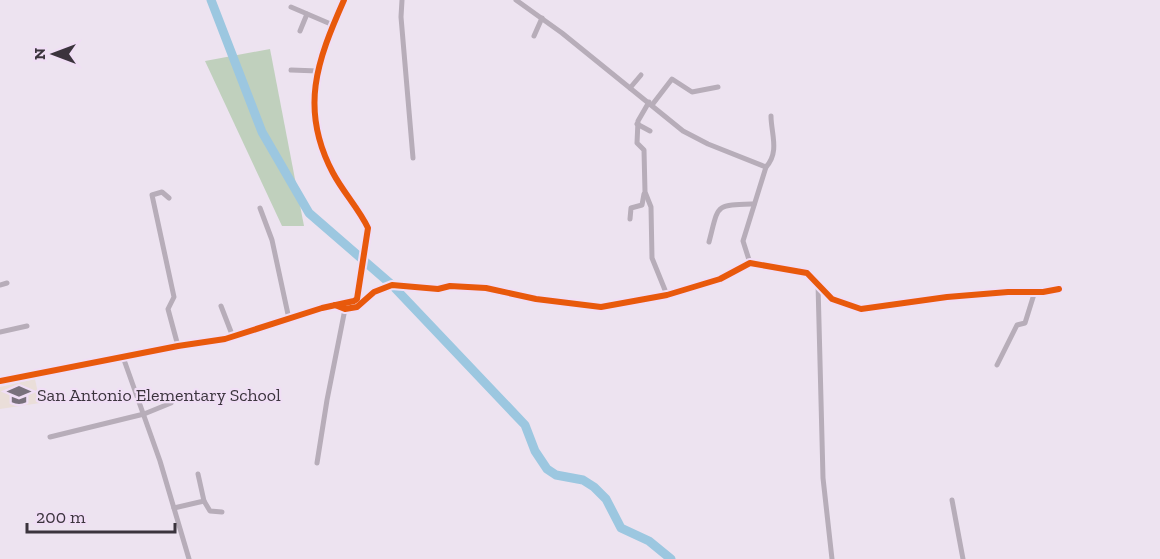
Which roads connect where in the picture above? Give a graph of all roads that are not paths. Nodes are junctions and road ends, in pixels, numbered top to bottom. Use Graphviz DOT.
graph roads {
  1 [pos="344,0"];
  2 [pos="402,0"];
  3 [pos="516,0"];
  4 [pos="291,7"];
  5 [pos="307,14"];
  6 [pos="542,18"];
  7 [pos="333,25"];
  8 [pos="300,31"];
  9 [pos="534,36"];
  10 [pos="585,40"];
  11 [pos="579,46"];
  12 [pos="291,70"];
  13 [pos="318,70"];
  14 [pos="641,75"];
  15 [pos="718,87"];
  16 [pos="630,88"];
  17 [pos="650,104"];
  18 [pos="771,116"];
  19 [pos="637,124"];
  20 [pos="650,131"];
  21 [pos="413,158"];
  22 [pos="766,167"];
  23 [pos="645,192"];
  24 [pos="169,198"];
  25 [pos="754,204"];
  26 [pos="260,208"];
  27 [pos="630,219"];
  28 [pos="709,242"];
  29 [pos="750,264"];
  30 [pos="7,283"];
  31 [pos="818,284"];
  32 [pos="0,285"];
  33 [pos="1059,289"];
  34 [pos="1035,291"];
  35 [pos="667,295"];
  36 [pos="335,305"];
  37 [pos="221,306"];
  38 [pos="345,309"];
  39 [pos="289,319"];
  40 [pos="27,326"];
  41 [pos="0,332"];
  42 [pos="233,336"];
  43 [pos="178,346"];
  44 [pos="123,357"];
  45 [pos="997,365"];
  46 [pos="0,381"];
  47 [pos="171,403"];
  48 [pos="144,414"];
  49 [pos="50,437"];
  50 [pos="317,463"];
  51 [pos="198,474"];
  52 [pos="952,500"];
  53 [pos="204,501"];
  54 [pos="174,508"];
  55 [pos="222,512"];
  56 [pos="189,559"];
  57 [pos="832,559"];
  58 [pos="963,559"];
  1 -- 7 [label="street"];
  2 -- 21 [label="street"];
  3 -- 6 [label="street"];
  4 -- 5 [label="street"];
  5 -- 7 [label="street"];
  5 -- 8 [label="street"];
  6 -- 9 [label="street"];
  6 -- 11 [label="street"];
  7 -- 13 [label="street"];
  10 -- 11 [label="street"];
  11 -- 16 [label="street"];
  12 -- 13 [label="street"];
  13 -- 36 [label="street"];
  14 -- 16 [label="street"];
  15 -- 17 [label="street"];
  16 -- 17 [label="street"];
  17 -- 19 [label="street"];
  17 -- 22 [label="street"];
  18 -- 22 [label="street"];
  19 -- 20 [label="street"];
  19 -- 23 [label="street"];
  22 -- 25 [label="street"];
  23 -- 27 [label="street"];
  23 -- 35 [label="street"];
  24 -- 43 [label="street"];
  25 -- 28 [label="street"];
  25 -- 29 [label="street"];
  26 -- 39 [label="street"];
  29 -- 31 [label="street"];
  29 -- 35 [label="street"];
  30 -- 32 [label="street"];
  31 -- 34 [label="street"];
  31 -- 57 [label="street"];
  33 -- 34 [label="street"];
  34 -- 45 [label="street"];
  35 -- 38 [label="street"];
  36 -- 38 [label="street"];
  36 -- 39 [label="street"];
  37 -- 42 [label="street"];
  38 -- 50 [label="street"];
  39 -- 42 [label="street"];
  40 -- 41 [label="street"];
  42 -- 43 [label="street"];
  43 -- 44 [label="street"];
  44 -- 46 [label="street"];
  44 -- 48 [label="street"];
  47 -- 48 [label="street"];
  48 -- 49 [label="street"];
  48 -- 54 [label="street"];
  51 -- 53 [label="street"];
  52 -- 58 [label="street"];
  53 -- 54 [label="street"];
  53 -- 55 [label="street"];
  54 -- 56 [label="street"];
}
